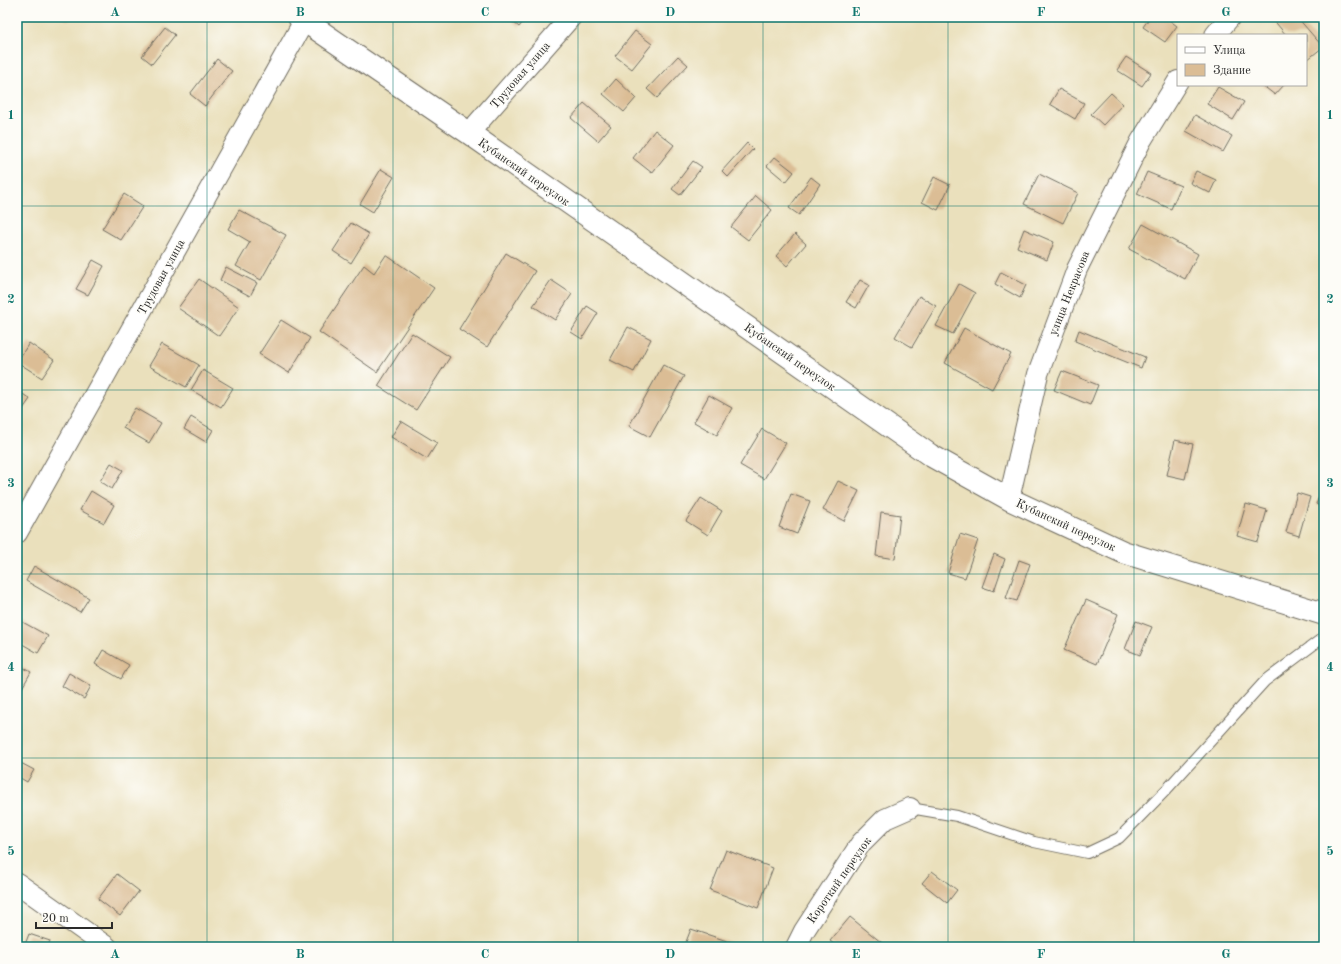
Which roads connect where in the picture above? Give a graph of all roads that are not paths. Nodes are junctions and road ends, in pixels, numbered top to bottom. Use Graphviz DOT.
graph roads {
  1 [pos="571,17"];
  2 [pos="1230,17"];
  3 [pos="302,19"];
  4 [pos="1216,34"];
  5 [pos="1177,83"];
  6 [pos="469,133"];
  7 [pos="1009,499"];
  8 [pos="17,533"];
  9 [pos="1324,614"];
  10 [pos="1324,637"];
  11 [pos="910,808"];
  12 [pos="17,883"];
  13 [pos="107,947"];
  14 [pos="796,947"];
  1 -- 6 [label="street, Трудовая улица"];
  2 -- 4 [label="street"];
  3 -- 6 [label="street, Кубанский переулок"];
  3 -- 8 [label="street, Трудовая улица"];
  5 -- 7 [label="street, улица Некрасова"];
  6 -- 7 [label="street, Кубанский переулок"];
  7 -- 9 [label="street, Кубанский переулок"];
  10 -- 11 [label="lane"];
  11 -- 14 [label="street, Короткий переулок"];
  12 -- 13 [label="street"];
}
